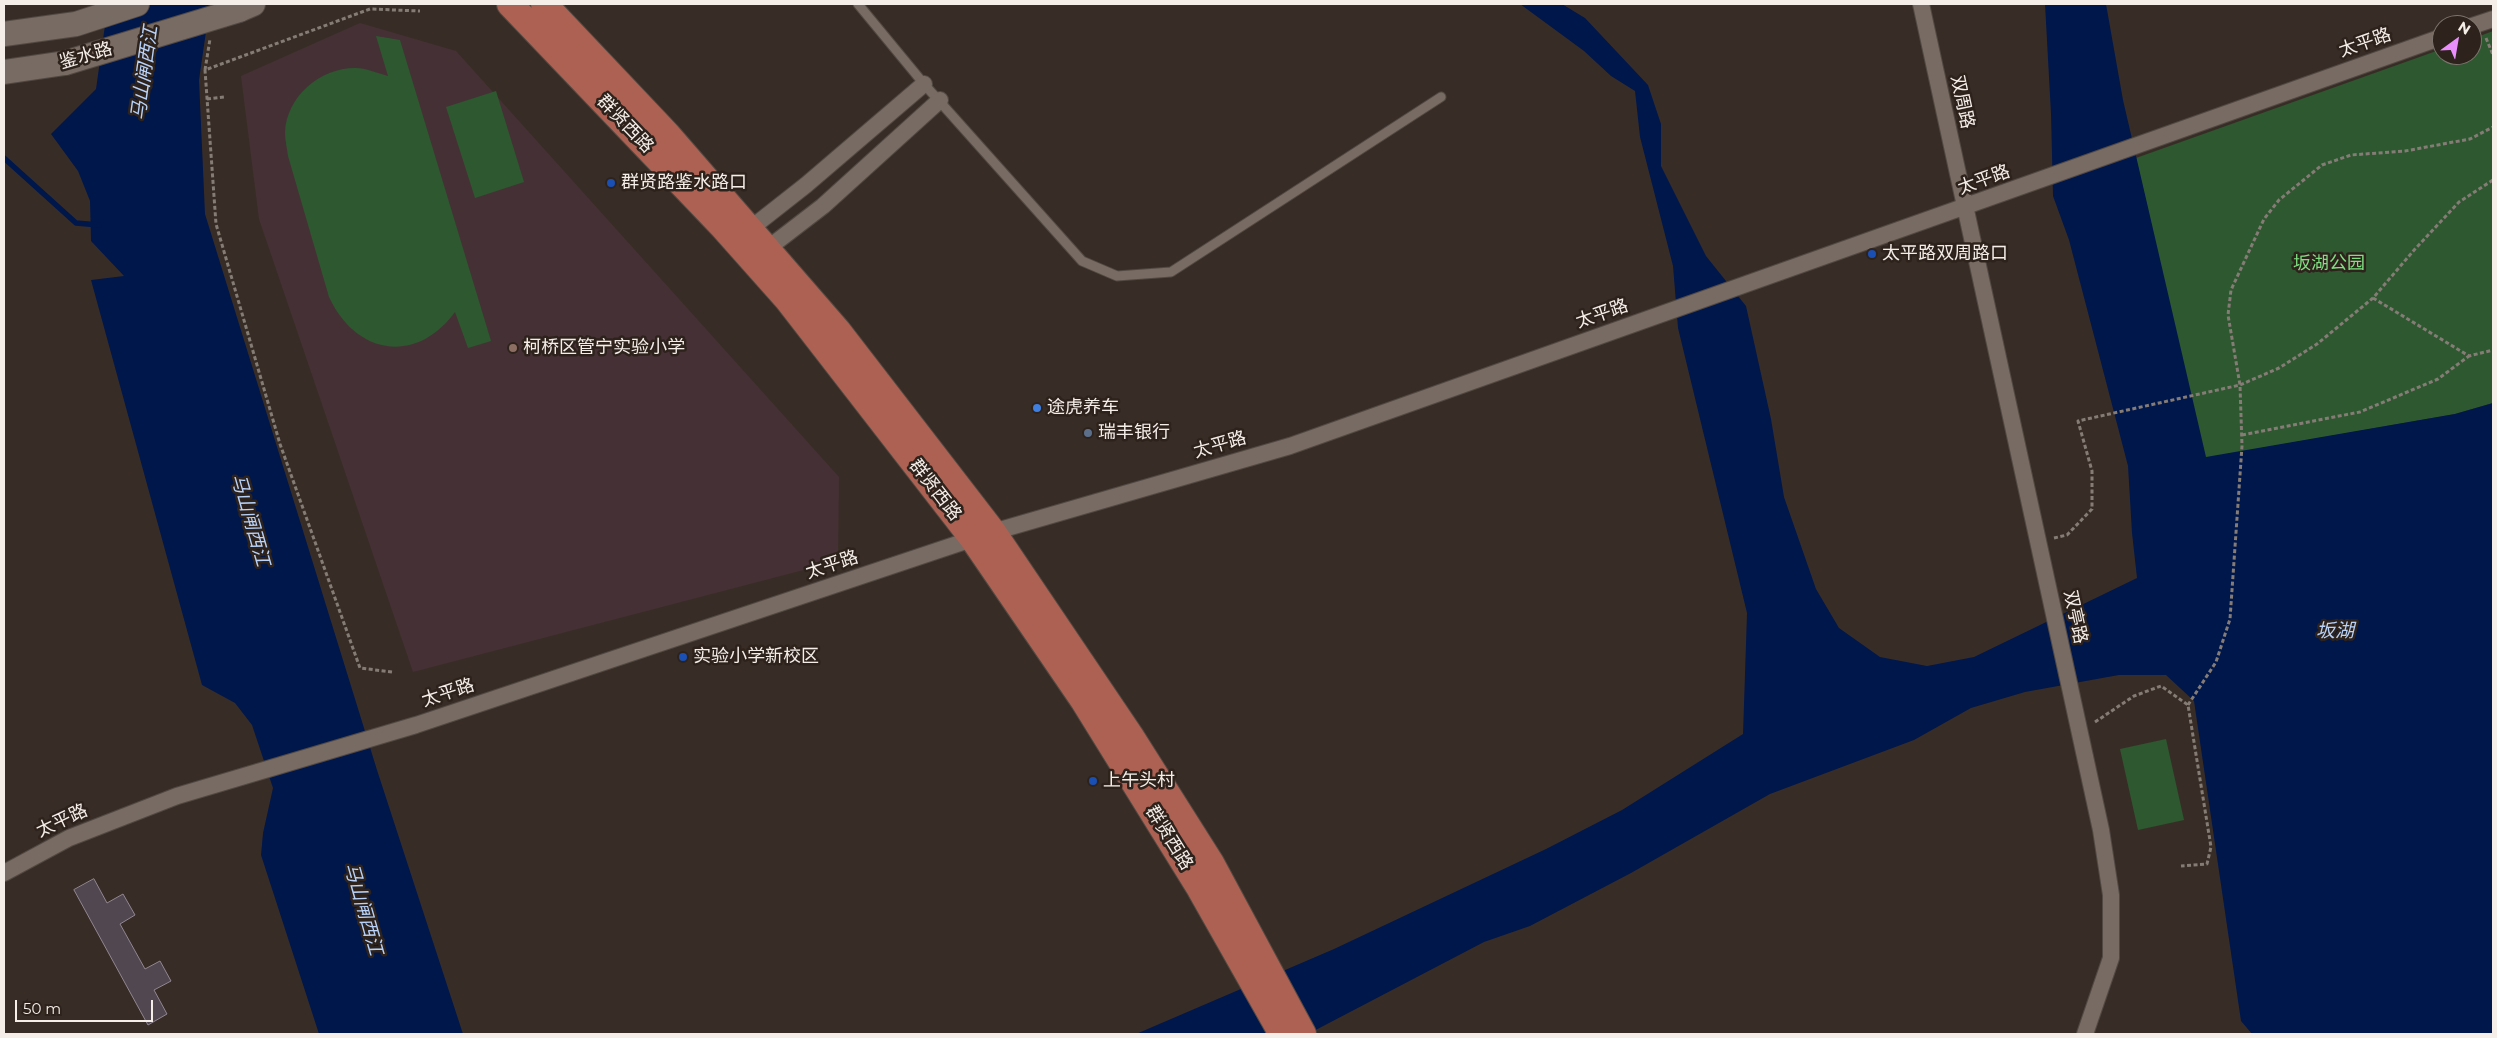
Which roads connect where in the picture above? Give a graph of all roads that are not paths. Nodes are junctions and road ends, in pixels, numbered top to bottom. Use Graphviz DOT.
graph roads {
  1 [pos="137,4"];
  2 [pos="510,4"];
  3 [pos="544,4"];
  4 [pos="858,4"];
  5 [pos="1921,4"];
  6 [pos="246,7"];
  7 [pos="4,34"];
  8 [pos="2432,41"];
  9 [pos="4,72"];
  10 [pos="924,84"];
  11 [pos="1441,97"];
  12 [pos="940,100"];
  13 [pos="1964,208"];
  14 [pos="750,229"];
  15 [pos="767,249"];
  16 [pos="983,535"];
  17 [pos="4,873"];
  18 [pos="1261,976"];
  19 [pos="1282,1034"];
  20 [pos="1303,1034"];
  21 [pos="2085,1034"];
  1 -- 7 [label="street, 鉴水路"];
  2 -- 16 [label="main road, 群贤西路"];
  3 -- 14 [label="main road, 群贤西路"];
  4 -- 10 [label="lane"];
  5 -- 13 [label="street, 双周路"];
  6 -- 9 [label="street, 鉴水路, bridge"];
  8 -- 13 [label="street, 太平路"];
  10 -- 12 [label="lane"];
  10 -- 14 [label="street"];
  11 -- 12 [label="lane"];
  12 -- 15 [label="street"];
  13 -- 16 [label="street, 太平路"];
  13 -- 21 [label="street, 双亭路"];
  14 -- 15 [label="main road, 群贤西路"];
  15 -- 16 [label="main road, 群贤西路"];
  16 -- 17 [label="street, 太平路"];
  16 -- 18 [label="main road, 群贤西路"];
  18 -- 19 [label="main road, 群贤西路"];
  18 -- 20 [label="main road, 群贤西路"];
}
